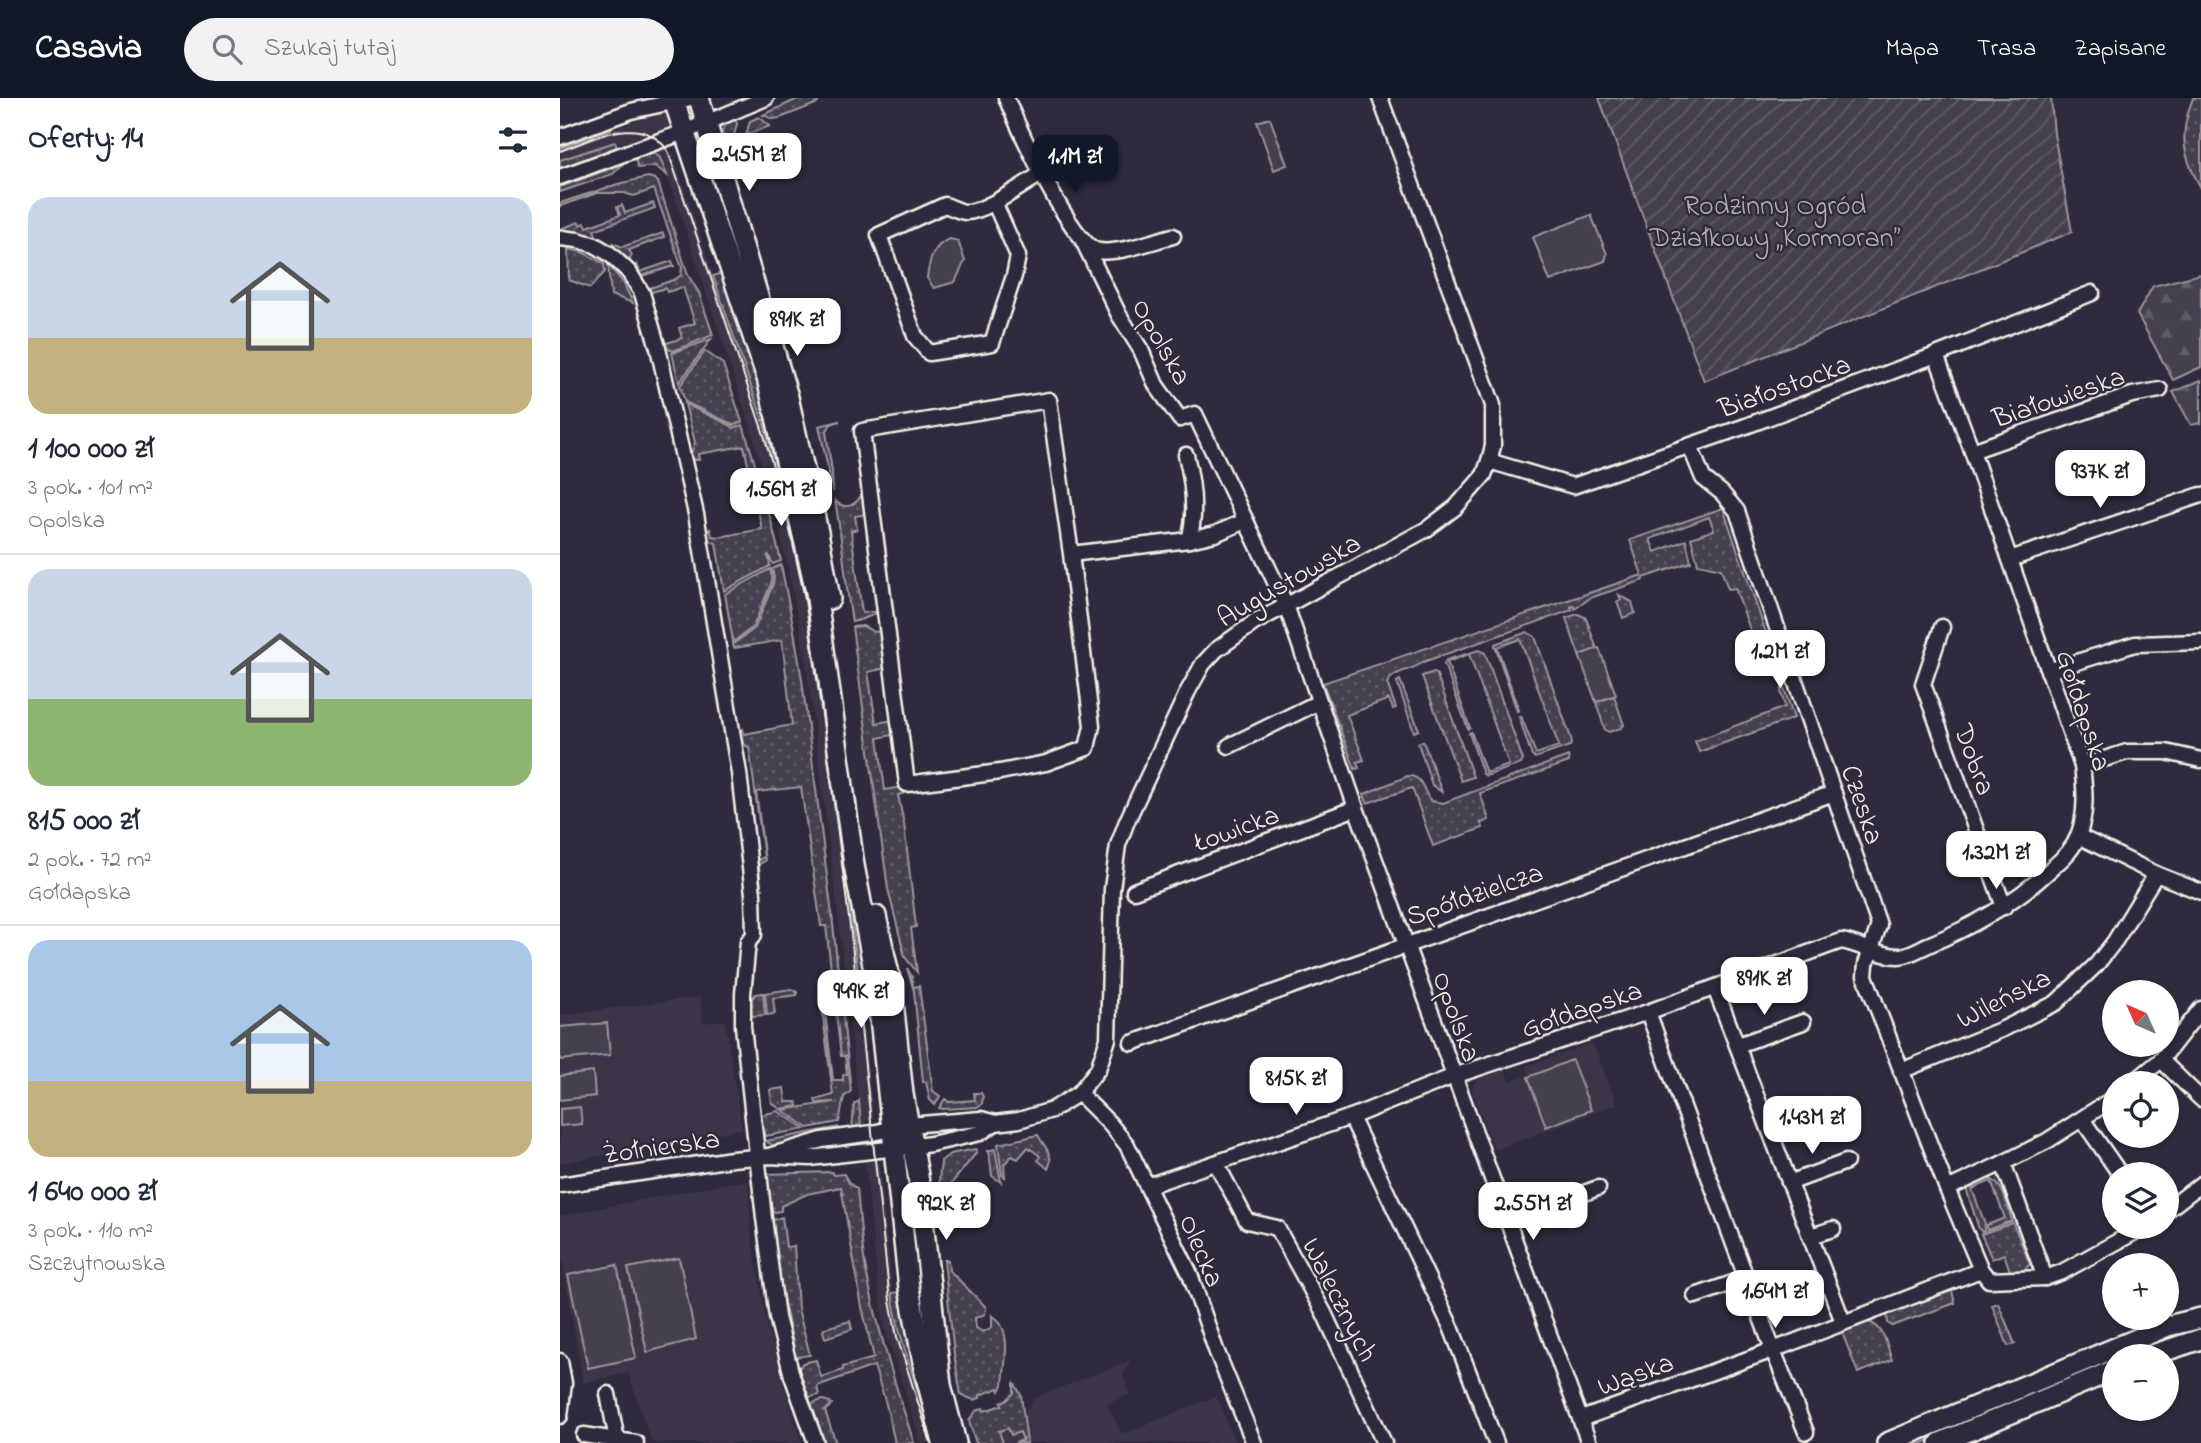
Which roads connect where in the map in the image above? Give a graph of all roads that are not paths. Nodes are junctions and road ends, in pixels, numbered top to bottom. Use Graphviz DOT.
graph roads {
  1 [pos="699,98"];
  2 [pos="765,98"];
  3 [pos="1006,98"];
  4 [pos="1380,98"];
  5 [pos="679,99"];
  6 [pos="707,122"];
  7 [pos="684,132"];
  8 [pos="560,136"];
  9 [pos="1041,174"];
  10 [pos="560,177"];
  11 [pos="995,204"];
  12 [pos="1172,236"];
  13 [pos="560,238"];
  14 [pos="1083,241"];
  15 [pos="2092,293"];
  16 [pos="1936,355"];
  17 [pos="2160,390"];
  18 [pos="1690,446"];
  19 [pos="1972,451"];
  20 [pos="1186,455"];
  21 [pos="1489,461"];
  22 [pos="2201,495"];
  23 [pos="1245,521"];
  24 [pos="1189,540"];
  25 [pos="1071,554"];
  26 [pos="2010,559"];
  27 [pos="1286,605"];
  28 [pos="1942,627"];
  29 [pos="2201,642"];
  30 [pos="2048,671"];
  31 [pos="1319,702"];
  32 [pos="1229,746"];
  33 [pos="2201,760"];
  34 [pos="2082,766"];
  35 [pos="1834,793"];
  36 [pos="1356,808"];
  37 [pos="2078,836"];
  38 [pos="2156,874"];
  39 [pos="1134,891"];
  40 [pos="2201,892"];
  41 [pos="2004,907"];
  42 [pos="1405,944"];
  43 [pos="1870,948"];
  44 [pos="1715,988"];
  45 [pos="2201,1009"];
  46 [pos="1648,1012"];
  47 [pos="1803,1022"];
  48 [pos="1132,1043"];
  49 [pos="1738,1045"];
  50 [pos="2161,1060"];
  51 [pos="1901,1071"];
  52 [pos="2148,1071"];
  53 [pos="1454,1076"];
  54 [pos="1079,1093"];
  55 [pos="2201,1099"];
  56 [pos="1827,1106"];
  57 [pos="2102,1106"];
  58 [pos="1351,1117"];
  59 [pos="2082,1119"];
  60 [pos="995,1123"];
  61 [pos="900,1127"];
  62 [pos="1769,1128"];
  63 [pos="904,1148"];
  64 [pos="763,1157"];
  65 [pos="1846,1162"];
  66 [pos="2112,1162"];
  67 [pos="1216,1163"];
  68 [pos="2003,1163"];
  69 [pos="1789,1183"];
  70 [pos="2201,1184"];
  71 [pos="560,1185"];
  72 [pos="1147,1186"];
  73 [pos="1598,1188"];
  74 [pos="1947,1189"];
  75 [pos="2179,1201"];
  76 [pos="1506,1221"];
  77 [pos="1833,1229"];
  78 [pos="1811,1236"];
  79 [pos="2122,1239"];
  80 [pos="1981,1270"];
  81 [pos="1748,1278"];
  82 [pos="2045,1279"];
  83 [pos="1695,1296"];
  84 [pos="2201,1318"];
  85 [pos="1843,1322"];
  86 [pos="2201,1339"];
  87 [pos="2179,1346"];
  88 [pos="1773,1350"];
  89 [pos="560,1361"];
  90 [pos="2070,1366"];
  91 [pos="2102,1375"];
  92 [pos="2079,1384"];
  93 [pos="608,1394"];
  94 [pos="560,1416"];
  95 [pos="1581,1419"];
  96 [pos="1806,1432"];
  97 [pos="584,1435"];
  98 [pos="617,1440"];
  99 [pos="636,1443"];
  100 [pos="816,1443"];
  101 [pos="943,1443"];
  102 [pos="956,1443"];
  103 [pos="1254,1443"];
  104 [pos="1384,1443"];
  105 [pos="1496,1443"];
  106 [pos="1589,1443"];
  107 [pos="1887,1443"];
  108 [pos="1940,1443"];
  1 -- 6 [label="main road"];
  2 -- 6 [label="street"];
  3 -- 9 [label="street, Opolska"];
  4 -- 21 [label="street, Augustowska"];
  5 -- 7 [label="main road"];
  5 -- 8 [label="street"];
  6 -- 7 [label="street"];
  6 -- 61 [label="main road"];
  7 -- 10 [label="street"];
  7 -- 61 [label="main road"];
  9 -- 11 [label="street"];
  9 -- 14 [label="street, Opolska"];
  11 -- 11 [label="street"];
  12 -- 14 [label="street"];
  13 -- 64 [label="street"];
  14 -- 23 [label="street, Opolska"];
  15 -- 16 [label="street, Białostocka"];
  16 -- 18 [label="street, Białostocka"];
  16 -- 19 [label="street, Gołdapska"];
  17 -- 19 [label="street, Białowieska"];
  18 -- 21 [label="street, Białostocka"];
  18 -- 35 [label="street, Czeska"];
  19 -- 26 [label="street, Gołdapska"];
  20 -- 24 [label="street"];
  21 -- 27 [label="street, Augustowska"];
  22 -- 26 [label="street"];
  23 -- 24 [label="street"];
  23 -- 27 [label="street, Opolska"];
  24 -- 25 [label="street"];
  25 -- 25 [label="street"];
  26 -- 30 [label="street, Gołdapska"];
  27 -- 31 [label="street, Opolska"];
  27 -- 54 [label="street, Augustowska"];
  28 -- 41 [label="street, Dobra"];
  29 -- 30 [label="street"];
  30 -- 34 [label="street, Gołdapska"];
  31 -- 32 [label="street"];
  31 -- 36 [label="street, Opolska"];
  33 -- 34 [label="street"];
  34 -- 37 [label="street, Gołdapska"];
  35 -- 42 [label="street, Spółdzielcza"];
  35 -- 43 [label="street, Czeska"];
  36 -- 39 [label="street, Łowicka"];
  36 -- 42 [label="street, Opolska"];
  37 -- 38 [label="street"];
  37 -- 41 [label="street, Gołdapska"];
  38 -- 40 [label="street"];
  38 -- 51 [label="street, Wileńska"];
  41 -- 43 [label="street, Gołdapska"];
  42 -- 48 [label="street, Spółdzielcza"];
  42 -- 53 [label="street, Opolska"];
  43 -- 44 [label="street, Gołdapska"];
  43 -- 51 [label="street, Czeska"];
  44 -- 46 [label="street, Gołdapska"];
  44 -- 49 [label="street"];
  45 -- 50 [label="street"];
  46 -- 53 [label="street, Gołdapska"];
  46 -- 81 [label="street"];
  47 -- 49 [label="street"];
  49 -- 62 [label="street"];
  50 -- 52 [label="street"];
  50 -- 55 [label="street"];
  51 -- 74 [label="street, Czeska"];
  53 -- 58 [label="street, Gołdapska"];
  53 -- 76 [label="street, Opolska"];
  54 -- 60 [label="street, Augustowska"];
  54 -- 72 [label="street, Olecka"];
  56 -- 62 [label="street"];
  57 -- 59 [label="street"];
  58 -- 67 [label="street, Gołdapska"];
  58 -- 105 [label="street"];
  59 -- 66 [label="street"];
  59 -- 68 [label="street"];
  60 -- 61 [label="street, Augustowska"];
  60 -- 63 [label="street, Augustowska"];
  61 -- 63 [label="main road"];
  61 -- 64 [label="street, Żołnierska"];
  62 -- 69 [label="street"];
  63 -- 64 [label="street, Żołnierska"];
  63 -- 101 [label="main road"];
  63 -- 102 [label="main road"];
  64 -- 71 [label="street, Żołnierska"];
  64 -- 100 [label="street"];
  65 -- 69 [label="street"];
  67 -- 72 [label="street, Gołdapska"];
  67 -- 104 [label="street, Walecznych"];
  68 -- 74 [label="street"];
  68 -- 82 [label="street"];
  69 -- 78 [label="street"];
  70 -- 75 [label="street"];
  72 -- 103 [label="street, Olecka"];
  73 -- 76 [label="street"];
  74 -- 80 [label="street, Czeska"];
  76 -- 95 [label="street, Opolska"];
  77 -- 78 [label="street"];
  78 -- 85 [label="street"];
  79 -- 82 [label="street"];
  80 -- 82 [label="street"];
  80 -- 85 [label="street, Wąska"];
  81 -- 83 [label="street"];
  81 -- 88 [label="street"];
  84 -- 90 [label="main road"];
  85 -- 88 [label="street, Wąska"];
  86 -- 87 [label="main road"];
  88 -- 95 [label="street, Wąska"];
  88 -- 96 [label="street"];
  89 -- 94 [label="street"];
  90 -- 92 [label="main road"];
  90 -- 107 [label="main road"];
  91 -- 92 [label="main road"];
  92 -- 108 [label="main road"];
  93 -- 98 [label="street"];
  95 -- 106 [label="street, Opolska"];
  97 -- 98 [label="street"];
  98 -- 99 [label="street"];
}
